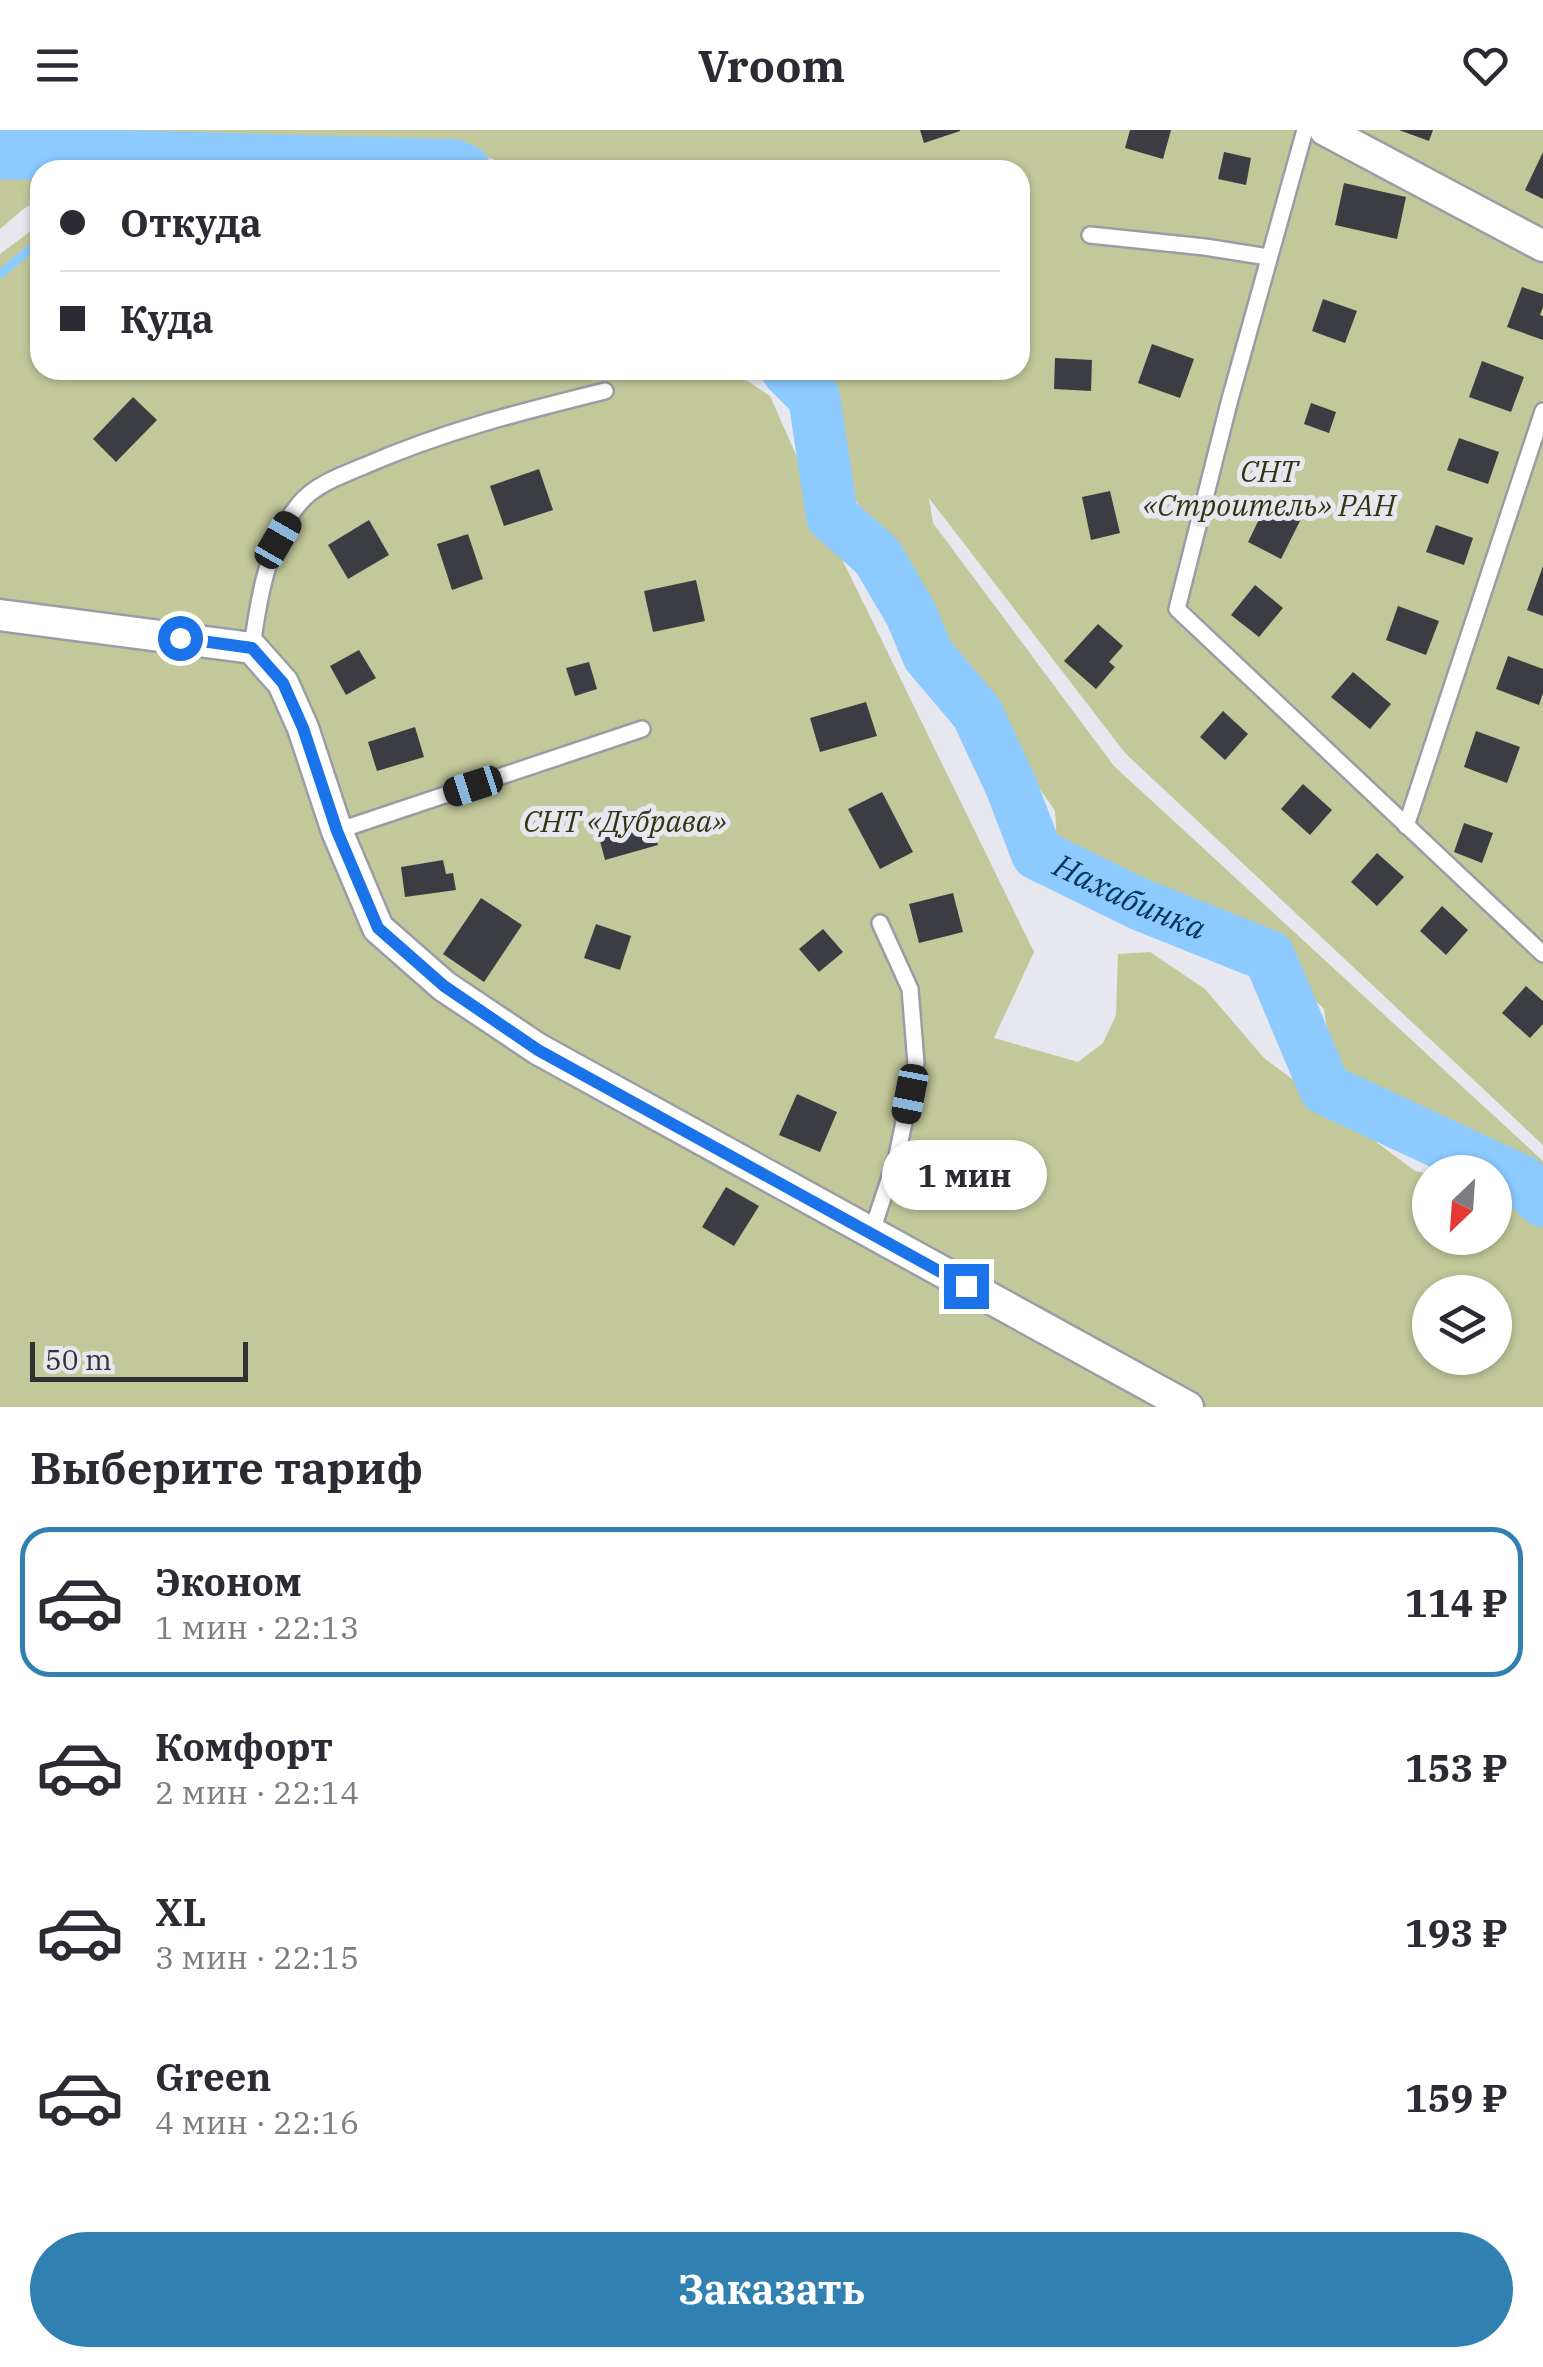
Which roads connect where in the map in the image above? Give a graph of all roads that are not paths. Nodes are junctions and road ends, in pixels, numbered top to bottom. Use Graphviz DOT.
graph roads {
  1 [pos="1304,130"];
  2 [pos="1326,130"];
  3 [pos="1090,235"];
  4 [pos="1543,246"];
  5 [pos="1268,257"];
  6 [pos="605,392"];
  7 [pos="1543,411"];
  8 [pos="0,615"];
  9 [pos="252,648"];
  10 [pos="642,729"];
  11 [pos="1406,826"];
  12 [pos="337,831"];
  13 [pos="880,922"];
  14 [pos="1543,954"];
  15 [pos="871,1234"];
  16 [pos="1188,1407"];
  1 -- 5 [label="lane"];
  2 -- 4 [label="street"];
  3 -- 5 [label="lane"];
  5 -- 11 [label="lane"];
  6 -- 9 [label="lane"];
  7 -- 11 [label="lane"];
  8 -- 9 [label="street"];
  9 -- 12 [label="street"];
  10 -- 12 [label="lane"];
  11 -- 14 [label="lane"];
  12 -- 15 [label="street"];
  13 -- 15 [label="lane"];
  15 -- 16 [label="street"];
}
